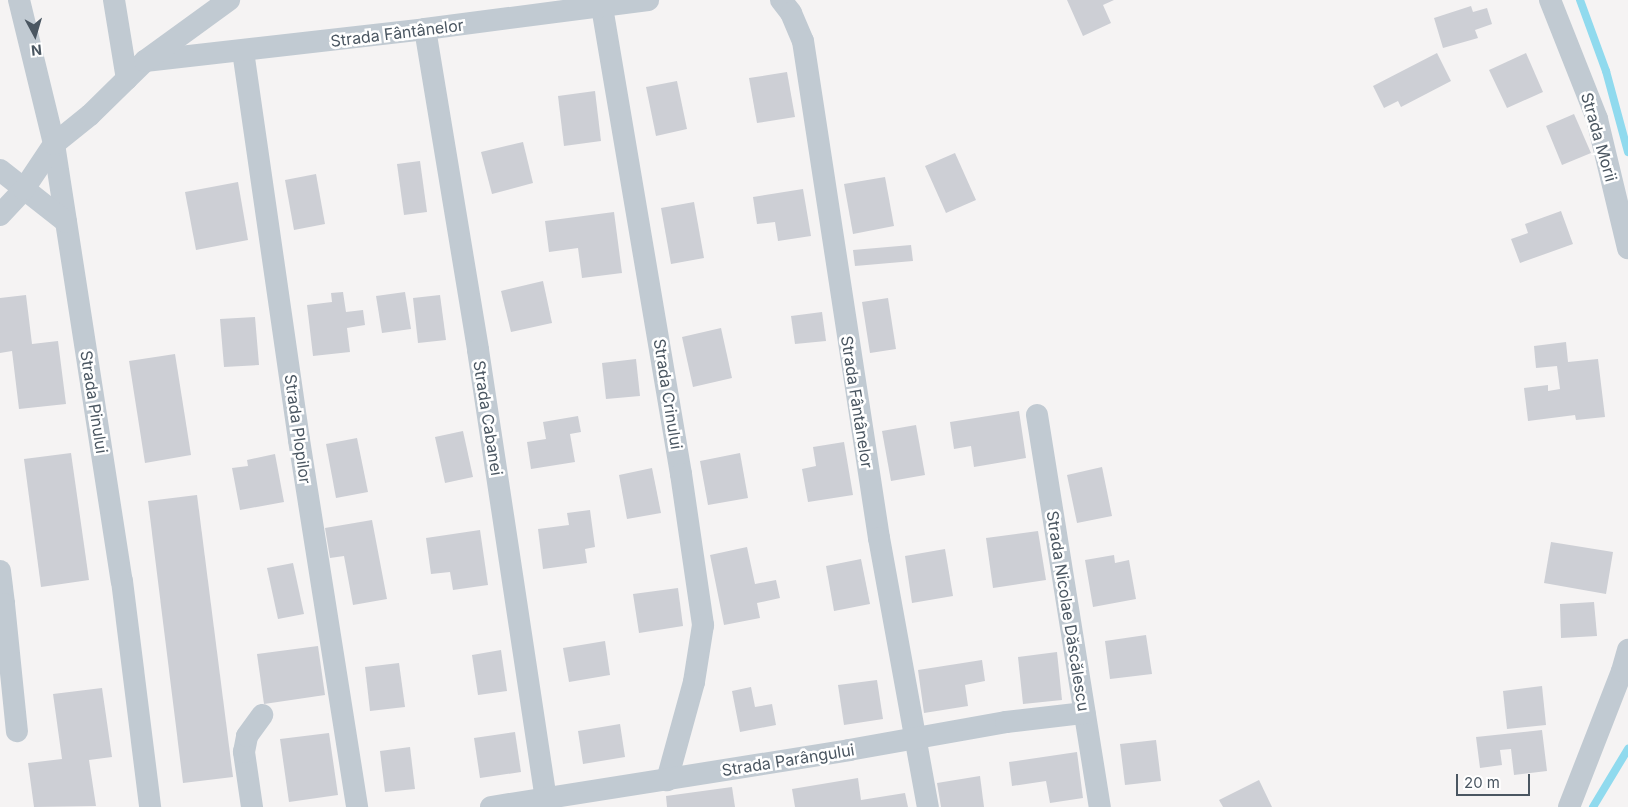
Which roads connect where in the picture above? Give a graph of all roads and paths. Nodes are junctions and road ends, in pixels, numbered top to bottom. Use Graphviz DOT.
graph roads {
  1 [pos="19,0"];
  2 [pos="114,0"];
  3 [pos="229,0"];
  4 [pos="648,0"];
  5 [pos="781,0"];
  6 [pos="1550,0"];
  7 [pos="602,7"];
  8 [pos="425,29"];
  9 [pos="244,51"];
  10 [pos="145,61"];
  11 [pos="127,79"];
  12 [pos="54,144"];
  13 [pos="0,170"];
  14 [pos="24,189"];
  15 [pos="0,215"];
  16 [pos="66,222"];
  17 [pos="1628,248"];
  18 [pos="1037,416"];
  19 [pos="0,571"];
  20 [pos="2,604"];
  21 [pos="1628,650"];
  22 [pos="1084,713"];
  23 [pos="262,715"];
  24 [pos="17,731"];
  25 [pos="914,738"];
  26 [pos="667,780"];
  27 [pos="547,803"];
  28 [pos="150,807"];
  29 [pos="252,807"];
  30 [pos="357,807"];
  31 [pos="492,807"];
  32 [pos="928,807"];
  33 [pos="1100,807"];
  34 [pos="1569,807"];
  1 -- 12 [label="street, Strada Pinului"];
  2 -- 11 [label="street"];
  3 -- 10 [label="street"];
  4 -- 7 [label="street, Strada Fântânelor"];
  5 -- 25 [label="street, Strada Fântânelor"];
  6 -- 17 [label="street, Strada Morii"];
  7 -- 8 [label="street, Strada Fântânelor"];
  7 -- 26 [label="street, Strada Crinului"];
  8 -- 9 [label="street, Strada Fântânelor"];
  8 -- 27 [label="street, Strada Cabanei"];
  9 -- 10 [label="street, Strada Fântânelor"];
  9 -- 30 [label="street, Strada Plopilor"];
  10 -- 11 [label="street"];
  11 -- 12 [label="street"];
  12 -- 14 [label="street"];
  12 -- 16 [label="street, Strada Pinului"];
  13 -- 14 [label="street"];
  14 -- 15 [label="street"];
  14 -- 16 [label="street"];
  16 -- 28 [label="street, Strada Pinului"];
  18 -- 22 [label="street, Strada Nicolae Dăscălescu"];
  19 -- 20 [label="street"];
  20 -- 24 [label="street"];
  21 -- 34 [label="street"];
  22 -- 25 [label="street, Strada Parângului"];
  22 -- 33 [label="street, Strada Nicolae Dăscălescu"];
  23 -- 29 [label="street"];
  25 -- 26 [label="street, Strada Parângului"];
  25 -- 32 [label="street, Strada Fântânelor"];
  26 -- 27 [label="street, Strada Parângului"];
  27 -- 31 [label="street, Strada Parângului"];
}
